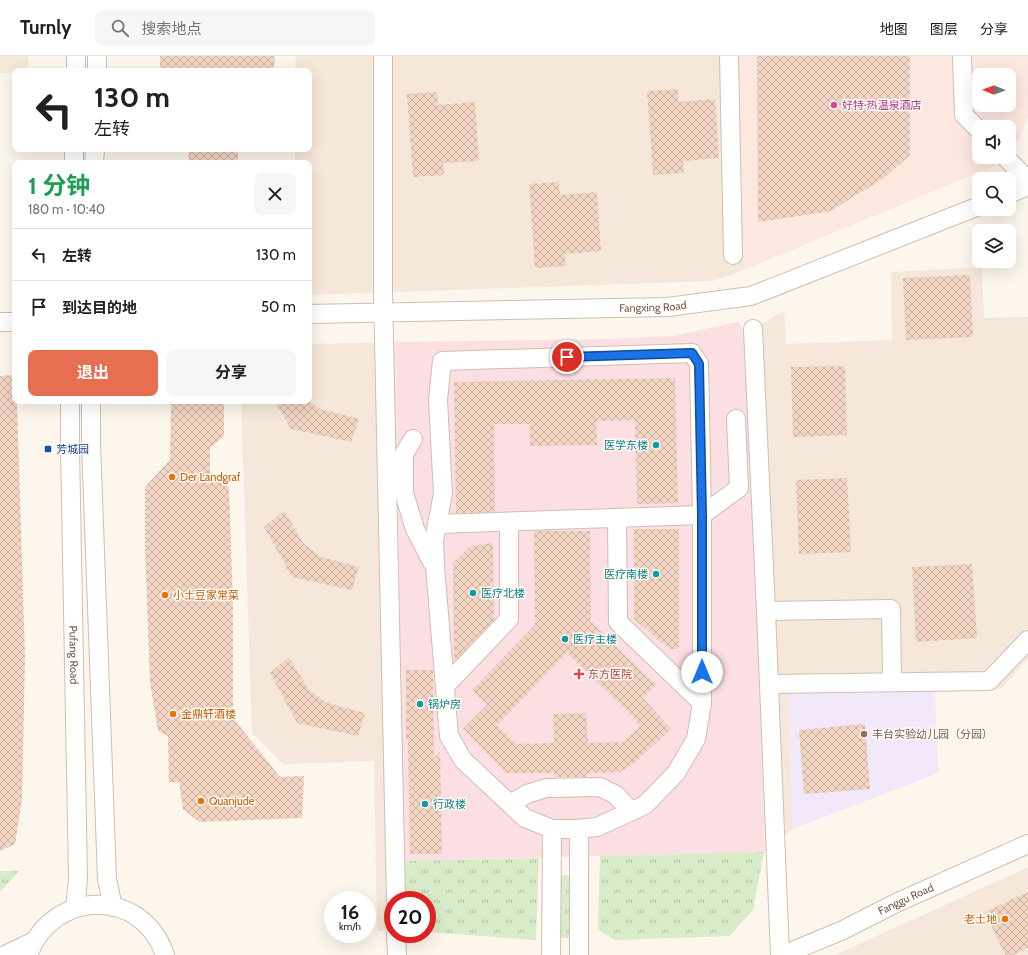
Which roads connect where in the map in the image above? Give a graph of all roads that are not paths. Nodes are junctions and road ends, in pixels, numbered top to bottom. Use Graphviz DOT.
graph roads {
  1 [pos="76,56"];
  2 [pos="97,56"];
  3 [pos="383,56"];
  4 [pos="729,56"];
  5 [pos="962,56"];
  6 [pos="76,68"];
  7 [pos="97,68"];
  8 [pos="972,123"];
  9 [pos="1012,164"];
  10 [pos="1028,180"];
  11 [pos="1028,186"];
  12 [pos="1016,191"];
  13 [pos="972,209"];
  14 [pos="733,256"];
  15 [pos="384,312"];
  16 [pos="312,314"];
  17 [pos="0,322"];
  18 [pos="12,322"];
  19 [pos="753,329"];
  20 [pos="70,404"];
  21 [pos="91,404"];
  22 [pos="736,419"];
  23 [pos="413,439"];
  24 [pos="702,515"];
  25 [pos="617,518"];
  26 [pos="509,522"];
  27 [pos="437,524"];
  28 [pos="434,566"];
  29 [pos="766,611"];
  30 [pos="1028,640"];
  31 [pos="892,682"];
  32 [pos="769,684"];
  33 [pos="445,686"];
  34 [pos="702,704"];
  35 [pos="510,804"];
  36 [pos="631,811"];
  37 [pos="552,829"];
  38 [pos="578,829"];
  39 [pos="1028,844"];
  40 [pos="396,891"];
  41 [pos="113,907"];
  42 [pos="75,908"];
  43 [pos="396,943"];
  44 [pos="31,948"];
  45 [pos="167,953"];
  46 [pos="5,955"];
  47 [pos="397,955"];
  48 [pos="551,955"];
  49 [pos="579,955"];
  50 [pos="782,955"];
  1 -- 6 [label="street"];
  2 -- 7 [label="street"];
  3 -- 15 [label="street"];
  4 -- 14 [label="street"];
  5 -- 8 [label="street"];
  9 -- 10 [label="street"];
  11 -- 12 [label="street"];
  13 -- 15 [label="street, Fangxing Road"];
  15 -- 16 [label="street, Fangxing Road"];
  15 -- 40 [label="street"];
  17 -- 18 [label="street"];
  19 -- 29 [label="street"];
  20 -- 42 [label="street, Pufang Road"];
  21 -- 41 [label="street"];
  22 -- 24 [label="street"];
  23 -- 28 [label="street"];
  24 -- 25 [label="street"];
  24 -- 27 [label="street"];
  24 -- 34 [label="street"];
  25 -- 26 [label="street"];
  25 -- 34 [label="street"];
  26 -- 27 [label="street"];
  26 -- 33 [label="street"];
  27 -- 28 [label="street"];
  28 -- 33 [label="street"];
  29 -- 31 [label="street"];
  29 -- 32 [label="street"];
  30 -- 31 [label="street"];
  31 -- 32 [label="street"];
  32 -- 50 [label="street"];
  33 -- 35 [label="street"];
  34 -- 36 [label="street"];
  35 -- 36 [label="street"];
  35 -- 37 [label="street"];
  36 -- 38 [label="street"];
  37 -- 38 [label="street"];
  37 -- 48 [label="street"];
  38 -- 49 [label="street"];
  39 -- 50 [label="street, Fanggu Road"];
  41 -- 42 [label="street"];
  41 -- 45 [label="street"];
  42 -- 44 [label="street"];
  43 -- 47 [label="street"];
  44 -- 46 [label="street"];
}
